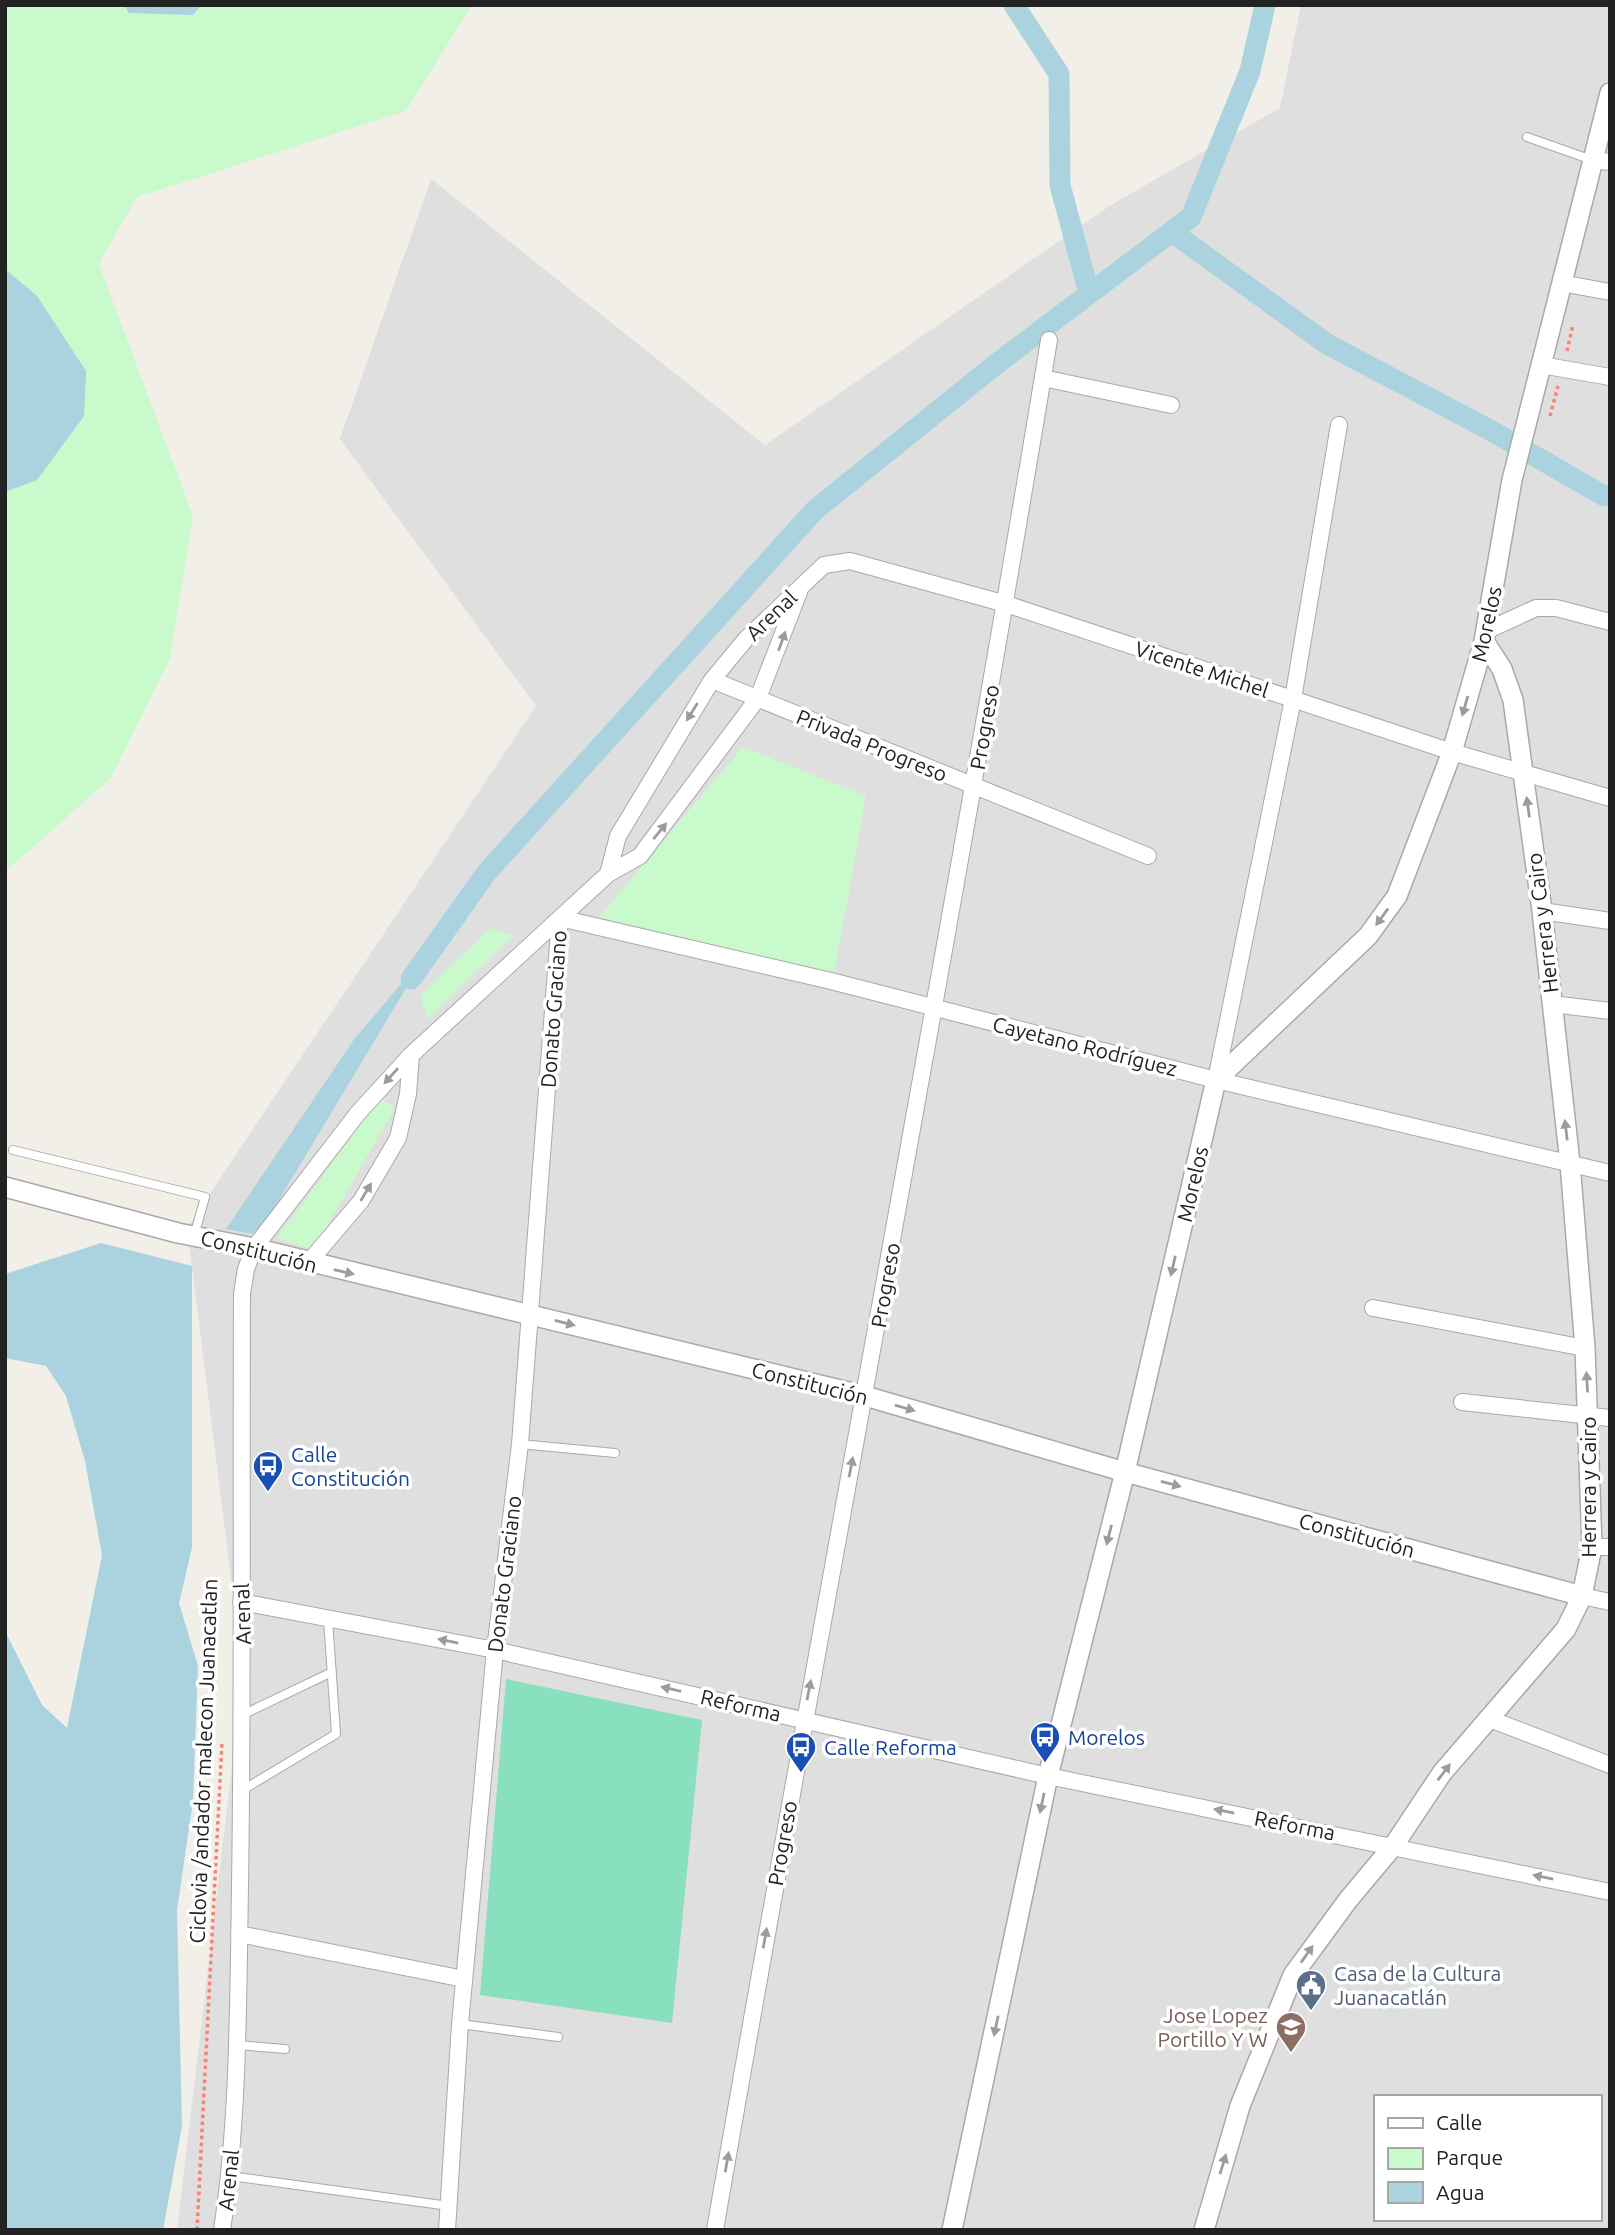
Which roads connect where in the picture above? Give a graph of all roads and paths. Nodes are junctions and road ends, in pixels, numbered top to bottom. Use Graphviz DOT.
graph roads {
  1 [pos="1610,93"];
  2 [pos="1527,136"];
  3 [pos="1601,161"];
  4 [pos="1561,283"];
  5 [pos="1610,292"];
  6 [pos="1049,340"];
  7 [pos="1541,365"];
  8 [pos="1610,377"];
  9 [pos="1043,378"];
  10 [pos="1171,405"];
  11 [pos="1339,425"];
  12 [pos="801,587"];
  13 [pos="1006,604"];
  14 [pos="1610,622"];
  15 [pos="1485,636"];
  16 [pos="712,680"];
  17 [pos="758,698"];
  18 [pos="1293,699"];
  19 [pos="1452,752"];
  20 [pos="1523,774"];
  21 [pos="973,786"];
  22 [pos="1610,798"];
  23 [pos="1148,856"];
  24 [pos="608,874"];
  25 [pos="1542,911"];
  26 [pos="560,918"];
  27 [pos="1610,921"];
  28 [pos="1552,1004"];
  29 [pos="934,1008"];
  30 [pos="1610,1011"];
  31 [pos="411,1055"];
  32 [pos="1216,1080"];
  33 [pos="13,1150"];
  34 [pos="1570,1163"];
  35 [pos="1610,1173"];
  36 [pos="5,1187"];
  37 [pos="194,1236"];
  38 [pos="254,1248"];
  39 [pos="308,1263"];
  40 [pos="1374,1308"];
  41 [pos="530,1315"];
  42 [pos="1585,1348"];
  43 [pos="865,1396"];
  44 [pos="1462,1402"];
  45 [pos="1589,1417"];
  46 [pos="1610,1418"];
  47 [pos="520,1444"];
  48 [pos="615,1453"];
  49 [pos="1125,1472"];
  50 [pos="1601,1547"];
  51 [pos="1582,1596"];
  52 [pos="241,1602"];
  53 [pos="1610,1602"];
  54 [pos="328,1619"];
  55 [pos="495,1650"];
  56 [pos="332,1672"];
  57 [pos="243,1715"];
  58 [pos="1487,1718"];
  59 [pos="803,1719"];
  60 [pos="222,1735"];
  61 [pos="1610,1765"];
  62 [pos="1048,1776"];
  63 [pos="241,1791"];
  64 [pos="1394,1845"];
  65 [pos="1610,1892"];
  66 [pos="239,1934"];
  67 [pos="464,1979"];
  68 [pos="460,2024"];
  69 [pos="558,2038"];
  70 [pos="237,2045"];
  71 [pos="285,2049"];
  72 [pos="230,2176"];
  73 [pos="449,2206"];
  74 [pos="197,2230"];
  75 [pos="222,2230"];
  76 [pos="447,2230"];
  77 [pos="715,2230"];
  78 [pos="952,2230"];
  79 [pos="1204,2230"];
  1 -- 3 [label="street, Morelos"];
  2 -- 3 [label="lane"];
  3 -- 4 [label="street, Morelos"];
  4 -- 5 [label="street"];
  4 -- 7 [label="street, Morelos"];
  6 -- 9 [label="street, Progreso"];
  7 -- 8 [label="street"];
  7 -- 15 [label="street, Morelos"];
  9 -- 10 [label="street"];
  9 -- 13 [label="street, Progreso"];
  11 -- 18 [label="street, Morelos"];
  12 -- 13 [label="street, Vicente Michel"];
  12 -- 16 [label="street, Arenal"];
  17 -- 12 [label="street, Arenal, one-way"];
  13 -- 18 [label="street, Vicente Michel"];
  13 -- 21 [label="street, Progreso"];
  14 -- 15 [label="street"];
  15 -- 19 [label="street, Morelos, one-way"];
  15 -- 20 [label="street, Herrera y Cairo"];
  16 -- 17 [label="street, Privada Progreso"];
  16 -- 24 [label="street, Arenal, one-way"];
  17 -- 21 [label="street, Privada Progreso"];
  24 -- 17 [label="street, Arenal, one-way"];
  18 -- 19 [label="street, Vicente Michel"];
  18 -- 32 [label="street, Morelos"];
  19 -- 20 [label="street, Vicente Michel"];
  19 -- 32 [label="street, Morelos, one-way"];
  20 -- 22 [label="street, Vicente Michel"];
  25 -- 20 [label="street, Herrera y Cairo, one-way"];
  21 -- 23 [label="street, Privada Progreso"];
  21 -- 29 [label="street, Progreso"];
  24 -- 26 [label="street, Arenal"];
  25 -- 27 [label="street"];
  25 -- 28 [label="street, Herrera y Cairo"];
  26 -- 29 [label="street, Cayetano Rodríguez"];
  26 -- 31 [label="street, Arenal"];
  26 -- 41 [label="street, Donato Graciano"];
  28 -- 30 [label="street"];
  34 -- 28 [label="street, Herrera y Cairo, one-way"];
  29 -- 32 [label="street, Cayetano Rodríguez"];
  29 -- 43 [label="street, Progreso"];
  31 -- 38 [label="street, Arenal, one-way"];
  39 -- 31 [label="street, one-way"];
  32 -- 34 [label="street, Cayetano Rodríguez"];
  32 -- 49 [label="street, Morelos, one-way"];
  33 -- 37 [label="lane"];
  34 -- 35 [label="street, Cayetano Rodríguez"];
  34 -- 42 [label="street, Herrera y Cairo"];
  36 -- 37 [label="street, Constitución"];
  37 -- 38 [label="street, Constitución"];
  38 -- 39 [label="street, Constitución"];
  38 -- 52 [label="street, Arenal"];
  39 -- 41 [label="street, Constitución, one-way"];
  40 -- 42 [label="street"];
  41 -- 43 [label="street, Constitución, one-way"];
  41 -- 47 [label="street, Donato Graciano"];
  45 -- 42 [label="street, Herrera y Cairo, one-way"];
  43 -- 49 [label="street, Constitución, one-way"];
  59 -- 43 [label="street, Progreso, one-way"];
  44 -- 45 [label="street"];
  45 -- 46 [label="street"];
  45 -- 50 [label="street, Herrera y Cairo"];
  47 -- 48 [label="lane"];
  47 -- 55 [label="street, Donato Graciano"];
  49 -- 51 [label="street, Constitución, one-way"];
  49 -- 62 [label="street, Morelos, one-way"];
  50 -- 51 [label="street, Herrera y Cairo"];
  51 -- 53 [label="street, Constitución"];
  51 -- 58 [label="street, Herrera y Cairo"];
  52 -- 54 [label="street, Reforma"];
  52 -- 57 [label="street, Arenal"];
  55 -- 54 [label="street, Reforma, one-way"];
  54 -- 56 [label="lane"];
  59 -- 55 [label="street, Reforma, one-way"];
  55 -- 67 [label="street, Donato Graciano"];
  56 -- 57 [label="lane"];
  56 -- 63 [label="lane"];
  57 -- 63 [label="street, Arenal"];
  58 -- 61 [label="street"];
  64 -- 58 [label="street, Herrera y Cairo, one-way"];
  59 -- 62 [label="street, Reforma"];
  77 -- 59 [label="street, Progreso, one-way"];
  60 -- 74 [label="path, Ciclovia /andador malecon Juanacatlan"];
  64 -- 62 [label="street, Reforma, one-way"];
  62 -- 78 [label="street, Morelos, one-way"];
  63 -- 66 [label="street, Arenal"];
  65 -- 64 [label="street, Reforma, one-way"];
  79 -- 64 [label="street, Herrera y Cairo, one-way"];
  66 -- 67 [label="street"];
  66 -- 70 [label="street, Arenal"];
  67 -- 68 [label="street, Donato Graciano"];
  68 -- 69 [label="lane"];
  68 -- 73 [label="street, Donato Graciano"];
  70 -- 71 [label="lane"];
  70 -- 72 [label="street, Arenal"];
  72 -- 73 [label="lane"];
  72 -- 75 [label="street, Arenal"];
  73 -- 76 [label="street, Donato Graciano"];
}
